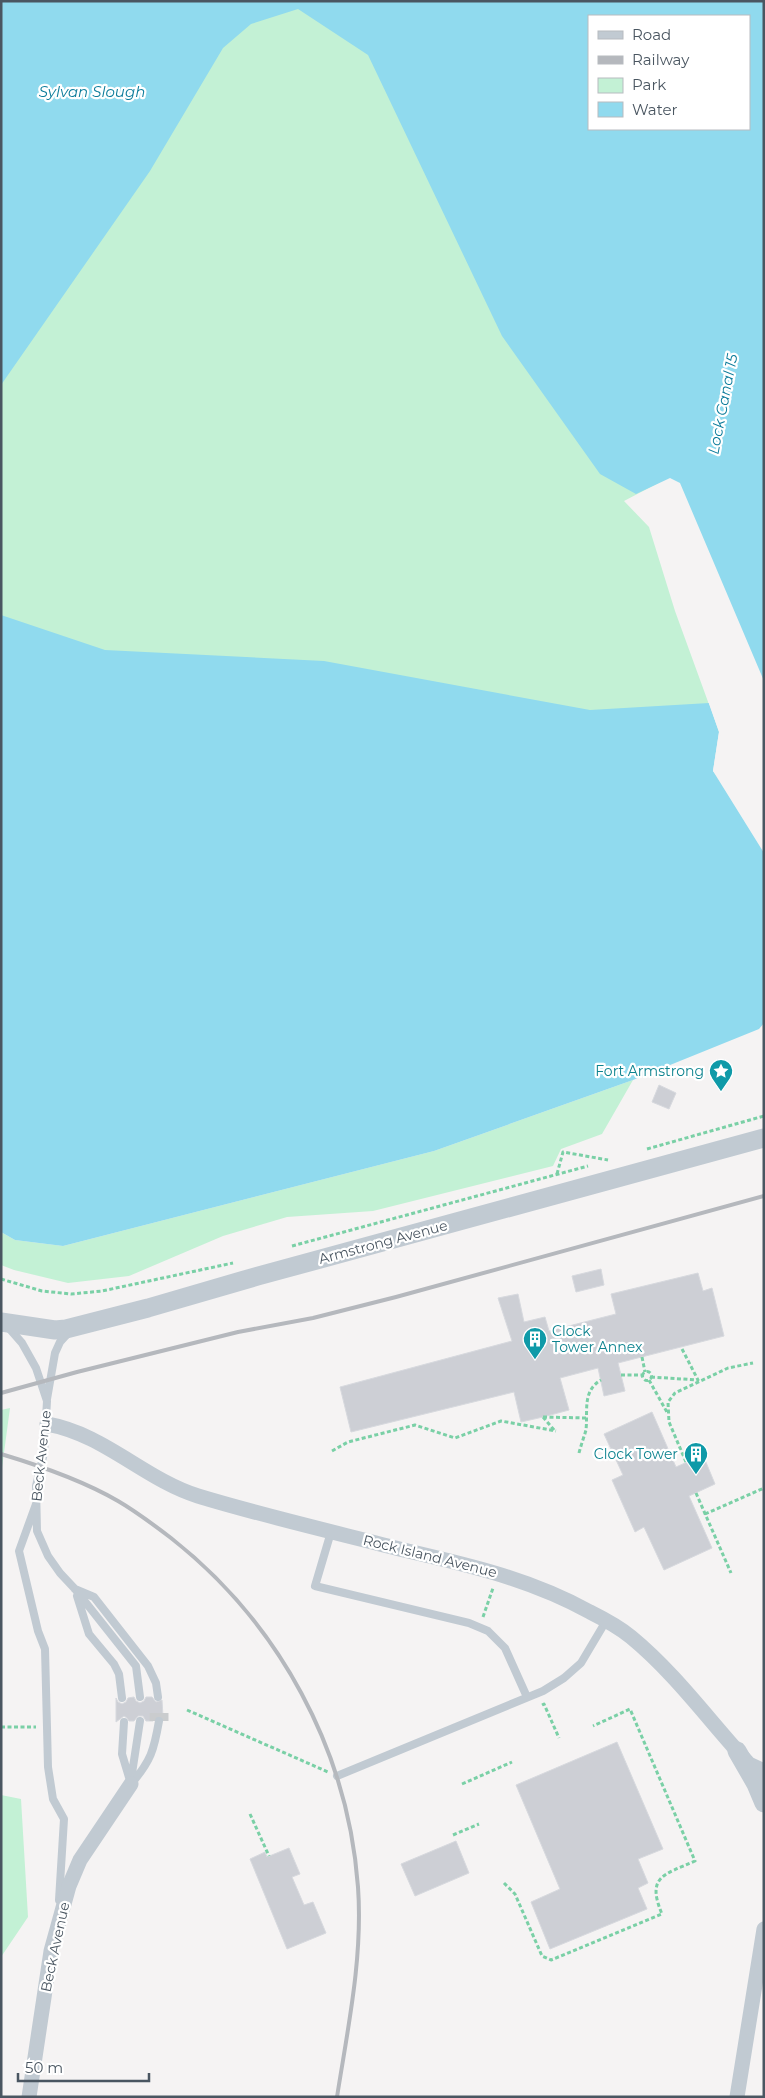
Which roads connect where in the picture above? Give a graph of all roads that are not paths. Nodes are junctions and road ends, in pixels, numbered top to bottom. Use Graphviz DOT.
graph roads {
  1 [pos="764,1138"];
  2 [pos="3,1323"];
  3 [pos="75,1326"];
  4 [pos="47,1401"];
  5 [pos="47,1424"];
  6 [pos="36,1504"];
  7 [pos="331,1532"];
  8 [pos="75,1589"];
  9 [pos="606,1620"];
  10 [pos="140,1697"];
  11 [pos="158,1697"];
  12 [pos="122,1698"];
  13 [pos="527,1698"];
  14 [pos="140,1721"];
  15 [pos="159,1721"];
  16 [pos="124,1722"];
  17 [pos="737,1751"];
  18 [pos="764,1771"];
  19 [pos="337,1776"];
  20 [pos="131,1784"];
  21 [pos="764,1803"];
  22 [pos="58,1922"];
  23 [pos="764,1929"];
  24 [pos="760,1987"];
  25 [pos="29,2097"];
  26 [pos="737,2097"];
  1 -- 3 [label="street, Armstrong Avenue"];
  2 -- 3 [label="street, Armstrong Avenue"];
  2 -- 4 [label="lane, Beck Avenue"];
  3 -- 4 [label="lane, Beck Avenue"];
  4 -- 5 [label="lane, Beck Avenue"];
  5 -- 6 [label="lane, Beck Avenue"];
  5 -- 7 [label="street, Rock Island Avenue"];
  6 -- 8 [label="lane, Beck Avenue"];
  6 -- 22 [label="lane"];
  7 -- 9 [label="street, Rock Island Avenue"];
  7 -- 13 [label="lane"];
  8 -- 10 [label="lane, Beck Avenue"];
  8 -- 11 [label="lane"];
  8 -- 12 [label="lane"];
  9 -- 13 [label="lane"];
  9 -- 17 [label="street, Rock Island Avenue"];
  13 -- 19 [label="lane"];
  14 -- 20 [label="lane"];
  15 -- 20 [label="lane"];
  16 -- 20 [label="lane"];
  17 -- 18 [label="street, Rock Island Avenue"];
  17 -- 21 [label="street"];
  20 -- 22 [label="street, Beck Avenue"];
  22 -- 25 [label="street, Beck Avenue"];
  23 -- 24 [label="street"];
  24 -- 26 [label="street"];
}
